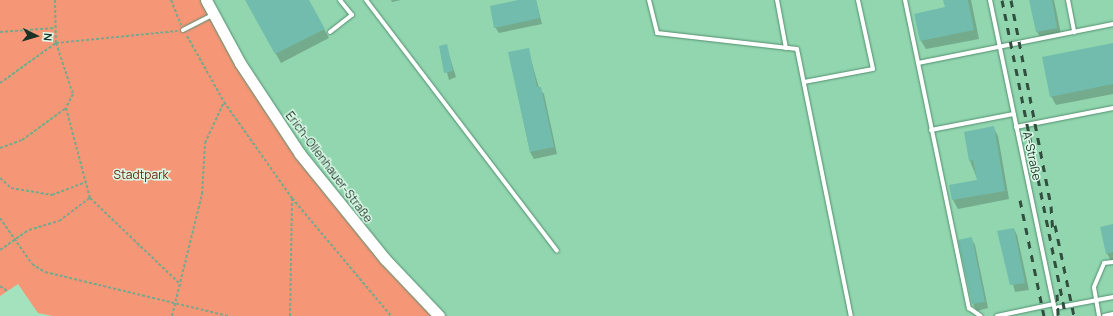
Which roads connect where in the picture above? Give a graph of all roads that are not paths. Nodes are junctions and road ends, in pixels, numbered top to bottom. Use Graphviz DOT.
graph roads {
  1 [pos="206,0"];
  2 [pos="340,0"];
  3 [pos="366,0"];
  4 [pos="649,0"];
  5 [pos="777,0"];
  6 [pos="858,0"];
  7 [pos="904,0"];
  8 [pos="990,0"];
  9 [pos="1068,0"];
  10 [pos="213,15"];
  11 [pos="1113,24"];
  12 [pos="183,30"];
  13 [pos="330,32"];
  14 [pos="1074,32"];
  15 [pos="999,46"];
  16 [pos="786,48"];
  17 [pos="918,63"];
  18 [pos="804,82"];
  19 [pos="1113,108"];
  20 [pos="1013,114"];
  21 [pos="1016,127"];
  22 [pos="931,130"];
  23 [pos="556,251"];
  24 [pos="1113,262"];
  25 [pos="1113,297"];
  26 [pos="1095,300"];
  27 [pos="1054,306"];
  28 [pos="1113,314"];
  29 [pos="439,316"];
  30 [pos="851,316"];
  31 [pos="981,316"];
  32 [pos="997,316"];
  33 [pos="1056,316"];
  34 [pos="1099,316"];
  35 [pos="1104,316"];
  1 -- 10 [label="street, Erich-Ollenhauer-Straße"];
  2 -- 13 [label="lane"];
  3 -- 23 [label="lane"];
  4 -- 16 [label="lane"];
  5 -- 16 [label="lane"];
  6 -- 18 [label="lane"];
  7 -- 17 [label="lane"];
  8 -- 15 [label="lane, A-Straße"];
  9 -- 14 [label="lane"];
  10 -- 12 [label="lane"];
  10 -- 29 [label="street, Erich-Ollenhauer-Straße"];
  11 -- 14 [label="lane"];
  14 -- 15 [label="lane"];
  15 -- 17 [label="lane"];
  15 -- 20 [label="lane, A-Straße"];
  16 -- 18 [label="lane"];
  17 -- 22 [label="lane"];
  18 -- 30 [label="lane"];
  19 -- 21 [label="lane"];
  20 -- 21 [label="lane, A-Straße"];
  20 -- 22 [label="lane"];
  21 -- 27 [label="lane, A-Straße"];
  22 -- 31 [label="lane"];
  24 -- 26 [label="lane"];
  25 -- 26 [label="lane"];
  26 -- 27 [label="lane"];
  26 -- 34 [label="lane"];
  27 -- 32 [label="lane"];
  27 -- 33 [label="lane, A-Straße"];
  28 -- 35 [label="lane"];
}
